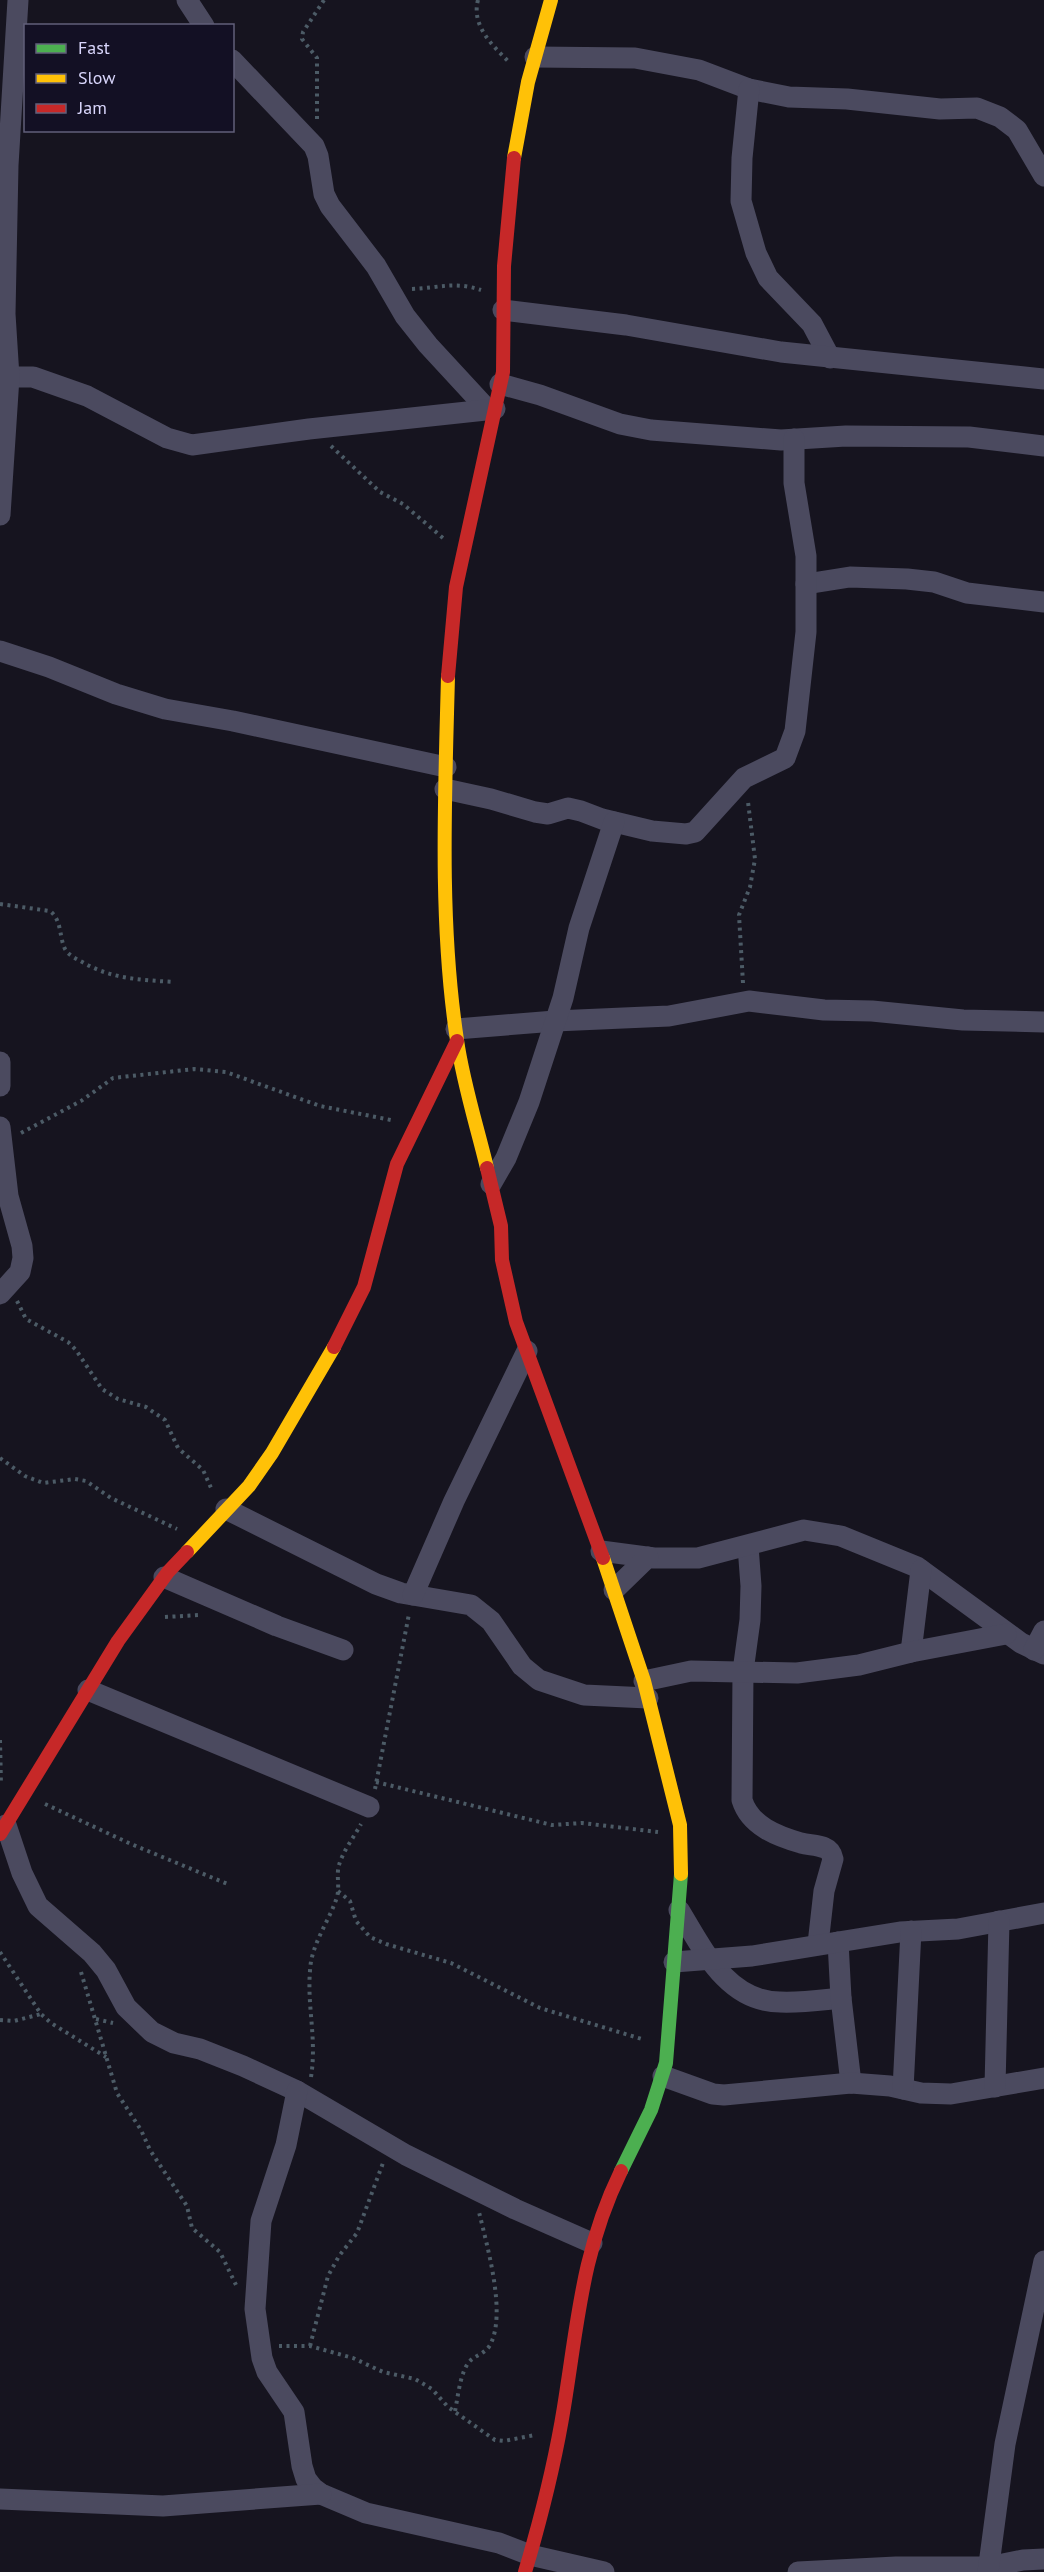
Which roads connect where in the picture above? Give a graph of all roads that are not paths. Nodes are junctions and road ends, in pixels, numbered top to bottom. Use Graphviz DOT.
graph roads {
  1 [pos="187,0"];
  2 [pos="551,0"];
  3 [pos="12,5"];
  4 [pos="203,24"];
  5 [pos="535,57"];
  6 [pos="234,62"];
  7 [pos="749,89"];
  8 [pos="1044,176"];
  9 [pos="504,304"];
  10 [pos="830,358"];
  11 [pos="4,379"];
  12 [pos="1044,379"];
  13 [pos="500,384"];
  14 [pos="491,410"];
  15 [pos="794,440"];
  16 [pos="1044,446"];
  17 [pos="0,515"];
  18 [pos="806,584"];
  19 [pos="1044,602"];
  20 [pos="0,651"];
  21 [pos="446,767"];
  22 [pos="445,789"];
  23 [pos="614,822"];
  24 [pos="555,1021"];
  25 [pos="1044,1022"];
  26 [pos="457,1035"];
  27 [pos="0,1062"];
  28 [pos="0,1086"];
  29 [pos="1,1132"];
  30 [pos="491,1184"];
  31 [pos="7,1287"];
  32 [pos="527,1351"];
  33 [pos="226,1509"];
  34 [pos="748,1546"];
  35 [pos="601,1551"];
  36 [pos="648,1557"];
  37 [pos="921,1570"];
  38 [pos="164,1577"];
  39 [pos="614,1590"];
  40 [pos="413,1595"];
  41 [pos="1044,1631"];
  42 [pos="1006,1634"];
  43 [pos="343,1650"];
  44 [pos="911,1652"];
  45 [pos="1039,1652"];
  46 [pos="743,1671"];
  47 [pos="88,1689"];
  48 [pos="646,1689"];
  49 [pos="369,1807"];
  50 [pos="3,1830"];
  51 [pos="679,1910"];
  52 [pos="1044,1913"];
  53 [pos="999,1921"];
  54 [pos="911,1931"];
  55 [pos="872,1937"];
  56 [pos="828,1943"];
  57 [pos="708,1959"];
  58 [pos="910,1961"];
  59 [pos="674,1962"];
  60 [pos="840,1998"];
  61 [pos="663,2076"];
  62 [pos="1044,2078"];
  63 [pos="851,2083"];
  64 [pos="995,2087"];
  65 [pos="903,2089"];
  66 [pos="303,2093"];
  67 [pos="592,2243"];
  68 [pos="1044,2261"];
  69 [pos="1040,2305"];
  70 [pos="321,2494"];
  71 [pos="0,2499"];
  72 [pos="1044,2559"];
  73 [pos="527,2564"];
  74 [pos="988,2569"];
  75 [pos="604,2572"];
  76 [pos="798,2572"];
  1 -- 4 [label="street"];
  2 -- 5 [label="street"];
  3 -- 11 [label="street"];
  5 -- 7 [label="street"];
  5 -- 9 [label="street"];
  6 -- 14 [label="street"];
  7 -- 8 [label="street"];
  7 -- 10 [label="street"];
  9 -- 10 [label="street"];
  9 -- 13 [label="street"];
  10 -- 12 [label="street"];
  11 -- 14 [label="street"];
  11 -- 17 [label="street"];
  13 -- 14 [label="street"];
  13 -- 15 [label="street"];
  14 -- 21 [label="street"];
  15 -- 16 [label="street"];
  15 -- 18 [label="street"];
  18 -- 19 [label="street"];
  18 -- 23 [label="street"];
  20 -- 21 [label="street"];
  21 -- 22 [label="street"];
  22 -- 23 [label="street"];
  22 -- 26 [label="street"];
  23 -- 24 [label="street"];
  24 -- 25 [label="street"];
  24 -- 26 [label="street"];
  24 -- 30 [label="street"];
  26 -- 30 [label="street"];
  26 -- 33 [label="street"];
  27 -- 28 [label="street"];
  29 -- 31 [label="street"];
  30 -- 32 [label="street"];
  32 -- 35 [label="street"];
  32 -- 40 [label="street"];
  33 -- 38 [label="street"];
  33 -- 40 [label="street"];
  34 -- 36 [label="street"];
  34 -- 37 [label="street"];
  34 -- 46 [label="street"];
  35 -- 36 [label="street"];
  35 -- 39 [label="street"];
  36 -- 39 [label="street"];
  37 -- 42 [label="street"];
  37 -- 44 [label="street"];
  38 -- 43 [label="street"];
  38 -- 47 [label="street"];
  39 -- 48 [label="street"];
  40 -- 48 [label="street"];
  41 -- 45 [label="street"];
  42 -- 44 [label="street"];
  42 -- 45 [label="street"];
  44 -- 46 [label="street"];
  46 -- 48 [label="street"];
  46 -- 56 [label="street"];
  47 -- 49 [label="street"];
  47 -- 50 [label="street"];
  48 -- 51 [label="street"];
  50 -- 66 [label="street"];
  51 -- 57 [label="street"];
  51 -- 59 [label="street"];
  52 -- 53 [label="street"];
  53 -- 54 [label="street"];
  53 -- 64 [label="street"];
  54 -- 55 [label="street"];
  54 -- 58 [label="street"];
  55 -- 56 [label="street"];
  55 -- 58 [label="street"];
  56 -- 57 [label="street"];
  56 -- 60 [label="street"];
  57 -- 59 [label="street"];
  57 -- 60 [label="street"];
  58 -- 65 [label="street"];
  59 -- 61 [label="street"];
  60 -- 63 [label="street"];
  61 -- 63 [label="street"];
  61 -- 67 [label="street"];
  62 -- 64 [label="street"];
  63 -- 65 [label="street"];
  64 -- 65 [label="street"];
  66 -- 67 [label="street"];
  66 -- 70 [label="street"];
  67 -- 73 [label="street"];
  68 -- 69 [label="street"];
  69 -- 74 [label="street"];
  70 -- 71 [label="street"];
  70 -- 73 [label="street"];
  72 -- 74 [label="street"];
  73 -- 75 [label="street"];
  74 -- 76 [label="street"];
}
